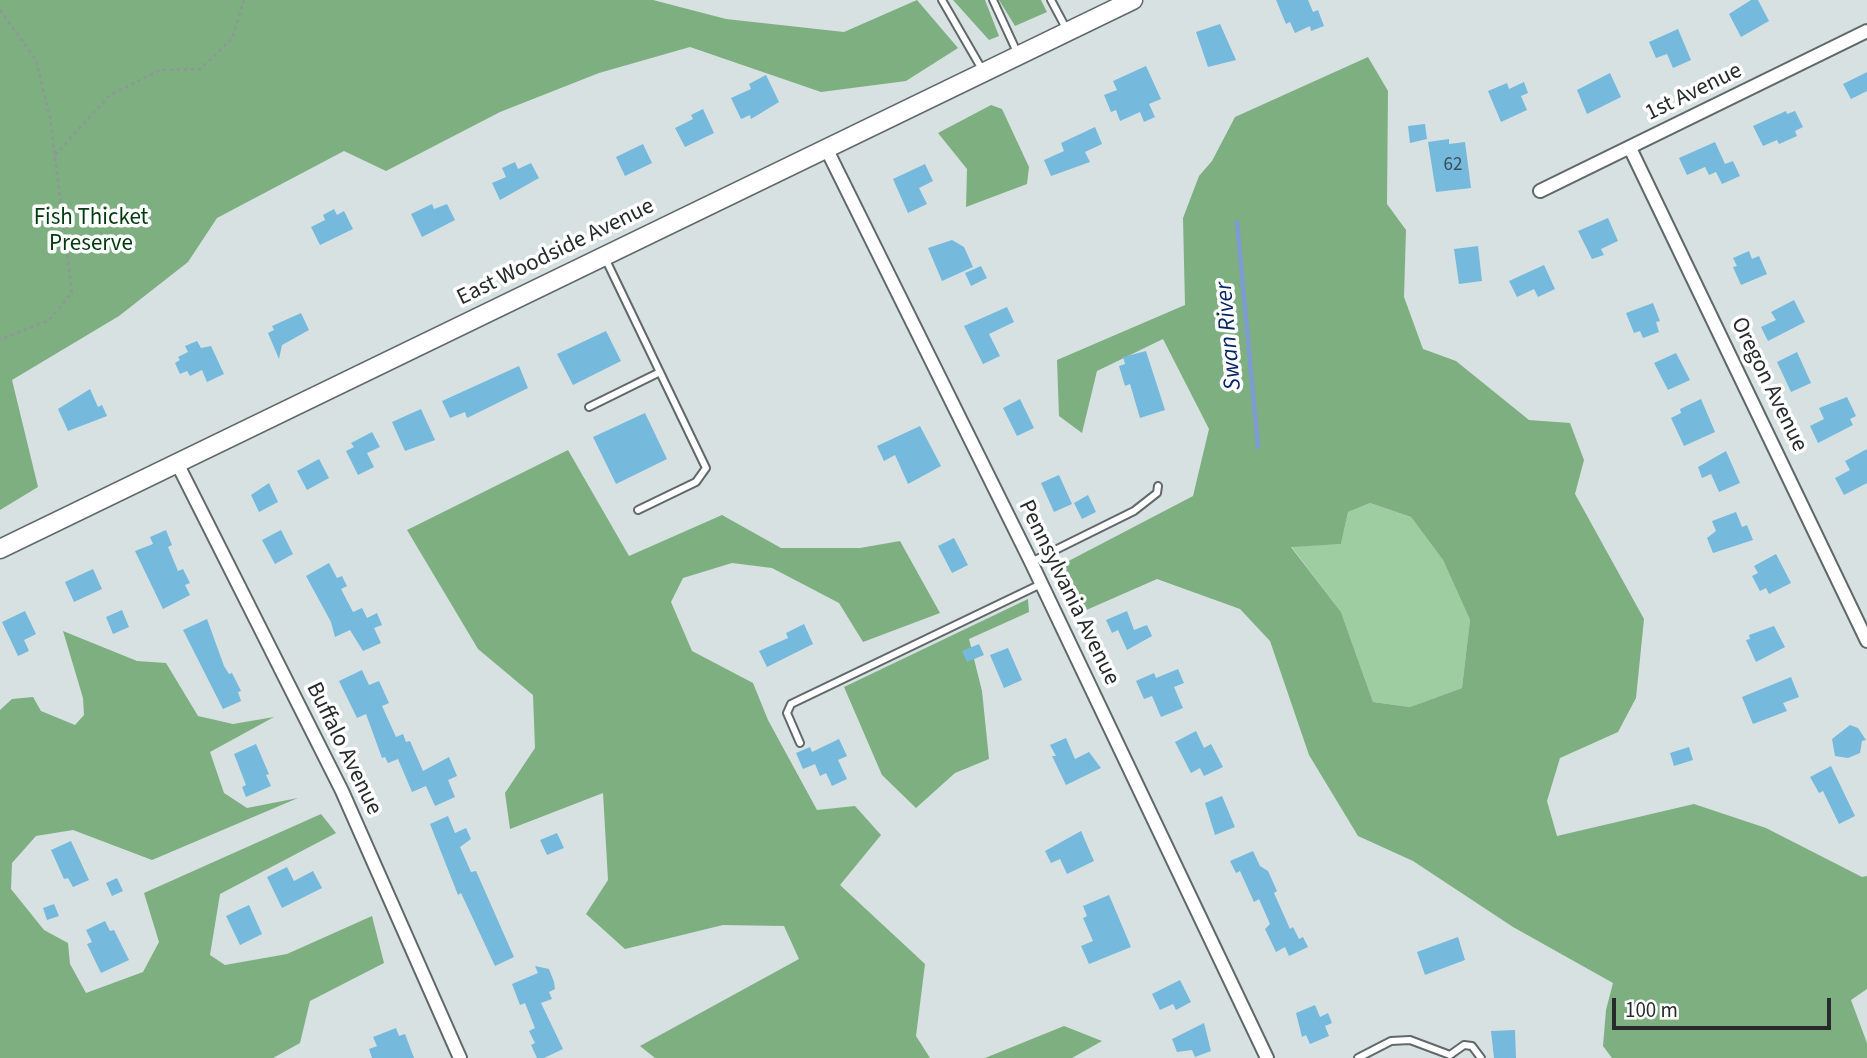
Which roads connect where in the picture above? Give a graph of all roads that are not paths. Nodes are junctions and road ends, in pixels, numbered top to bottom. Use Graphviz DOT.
graph roads {
  1 [pos="942,0"];
  2 [pos="993,0"];
  3 [pos="1051,0"];
  4 [pos="1133,0"];
  5 [pos="1867,31"];
  6 [pos="1068,32"];
  7 [pos="1019,55"];
  8 [pos="984,72"];
  9 [pos="827,148"];
  10 [pos="1630,148"];
  11 [pos="1540,191"];
  12 [pos="604,257"];
  13 [pos="660,372"];
  14 [pos="589,407"];
  15 [pos="177,463"];
  16 [pos="1158,486"];
  17 [pos="638,510"];
  18 [pos="0,549"];
  19 [pos="1031,562"];
  20 [pos="1041,584"];
  21 [pos="1867,641"];
  22 [pos="800,743"];
  23 [pos="1450,1057"];
  24 [pos="460,1058"];
  25 [pos="1267,1058"];
  26 [pos="1358,1058"];
  27 [pos="1481,1058"];
  1 -- 8 [label="lane"];
  2 -- 7 [label="lane"];
  3 -- 6 [label="lane"];
  4 -- 6 [label="main road, East Woodside Avenue"];
  5 -- 10 [label="street, 1st Avenue"];
  6 -- 7 [label="main road, East Woodside Avenue"];
  7 -- 8 [label="main road, East Woodside Avenue"];
  8 -- 9 [label="main road, East Woodside Avenue"];
  9 -- 12 [label="main road, East Woodside Avenue"];
  9 -- 19 [label="street, Pennsylvania Avenue"];
  10 -- 11 [label="street, 1st Avenue"];
  10 -- 21 [label="street, Oregon Avenue"];
  12 -- 13 [label="lane"];
  12 -- 15 [label="main road, East Woodside Avenue"];
  13 -- 14 [label="lane"];
  13 -- 17 [label="lane"];
  15 -- 18 [label="main road, East Woodside Avenue"];
  15 -- 24 [label="street, Buffalo Avenue"];
  16 -- 19 [label="lane"];
  19 -- 20 [label="street, Pennsylvania Avenue"];
  20 -- 22 [label="lane"];
  20 -- 25 [label="street, Pennsylvania Avenue"];
  23 -- 26 [label="lane"];
  23 -- 27 [label="lane"];
}
